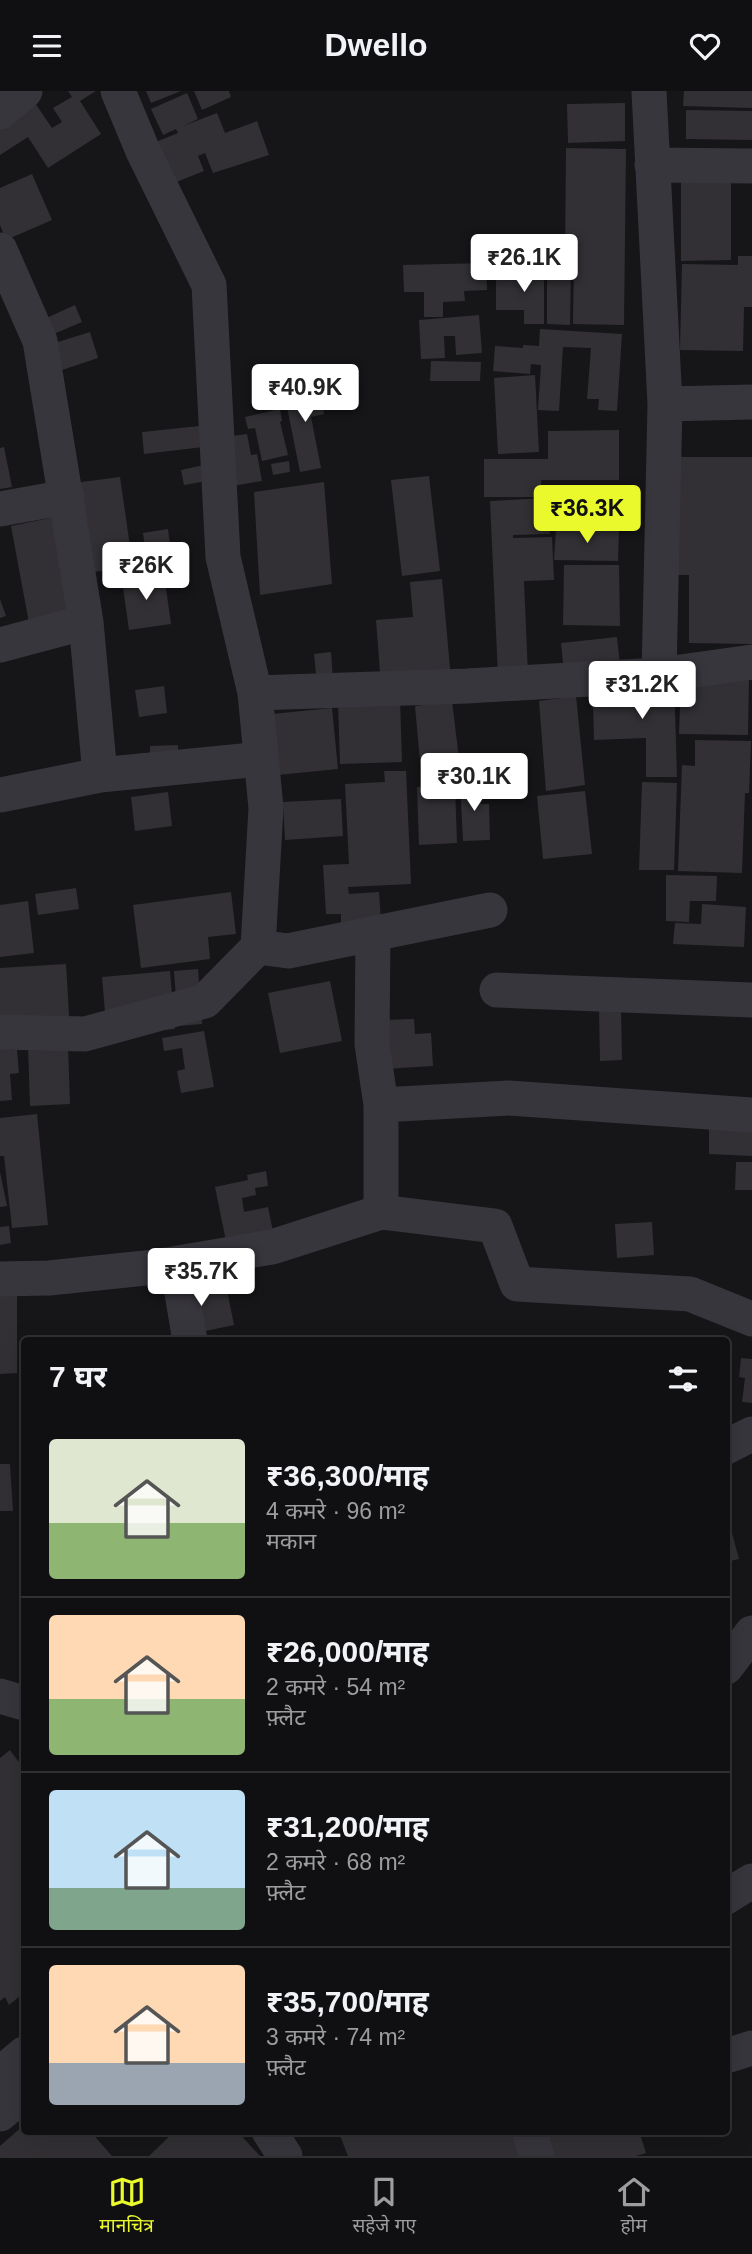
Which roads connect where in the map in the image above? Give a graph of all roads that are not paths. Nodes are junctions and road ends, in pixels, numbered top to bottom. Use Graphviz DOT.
graph roads {
  1 [pos="25,91"];
  2 [pos="118,91"];
  3 [pos="649,91"];
  4 [pos="0,112"];
  5 [pos="652,165"];
  6 [pos="752,166"];
  7 [pos="0,250"];
  8 [pos="752,402"];
  9 [pos="665,404"];
  10 [pos="67,497"];
  11 [pos="0,509"];
  12 [pos="86,622"];
  13 [pos="0,645"];
  14 [pos="752,662"];
  15 [pos="659,675"];
  16 [pos="255,693"];
  17 [pos="261,759"];
  18 [pos="100,775"];
  19 [pos="0,795"];
  20 [pos="490,910"];
  21 [pos="373,934"];
  22 [pos="258,947"];
  23 [pos="498,990"];
  24 [pos="752,1000"];
  25 [pos="0,1031"];
  26 [pos="381,1105"];
  27 [pos="752,1115"];
  28 [pos="381,1212"];
  29 [pos="177,1263"];
  30 [pos="0,1279"];
  31 [pos="752,1319"];
  32 [pos="189,1337"];
  33 [pos="752,1434"];
  34 [pos="730,1445"];
  35 [pos="752,1633"];
  36 [pos="730,1662"];
  37 [pos="0,1696"];
  38 [pos="21,1702"];
  39 [pos="752,1881"];
  40 [pos="730,1895"];
  41 [pos="752,2047"];
  42 [pos="730,2055"];
  43 [pos="21,2056"];
  44 [pos="0,2074"];
  45 [pos="21,2096"];
  46 [pos="0,2114"];
  47 [pos="272,2135"];
  48 [pos="530,2135"];
  49 [pos="285,2156"];
  50 [pos="537,2156"];
  1 -- 4 [label="street"];
  2 -- 16 [label="street"];
  3 -- 5 [label="street"];
  5 -- 6 [label="street"];
  5 -- 9 [label="street"];
  7 -- 10 [label="street"];
  8 -- 9 [label="street"];
  9 -- 15 [label="street"];
  10 -- 11 [label="street"];
  10 -- 12 [label="street"];
  12 -- 13 [label="street"];
  12 -- 18 [label="street"];
  14 -- 15 [label="street"];
  15 -- 16 [label="street"];
  16 -- 17 [label="street"];
  17 -- 18 [label="street"];
  17 -- 22 [label="street"];
  18 -- 19 [label="street"];
  20 -- 21 [label="street"];
  21 -- 22 [label="street"];
  21 -- 26 [label="street"];
  22 -- 25 [label="street"];
  23 -- 24 [label="street"];
  26 -- 27 [label="street"];
  26 -- 28 [label="street"];
  28 -- 29 [label="street"];
  28 -- 31 [label="street"];
  29 -- 30 [label="street"];
  29 -- 32 [label="street"];
  33 -- 34 [label="street"];
  35 -- 36 [label="street"];
  37 -- 38 [label="street"];
  39 -- 40 [label="street"];
  41 -- 42 [label="street"];
  43 -- 44 [label="street"];
  45 -- 46 [label="street"];
  47 -- 49 [label="street"];
  48 -- 50 [label="street"];
}
